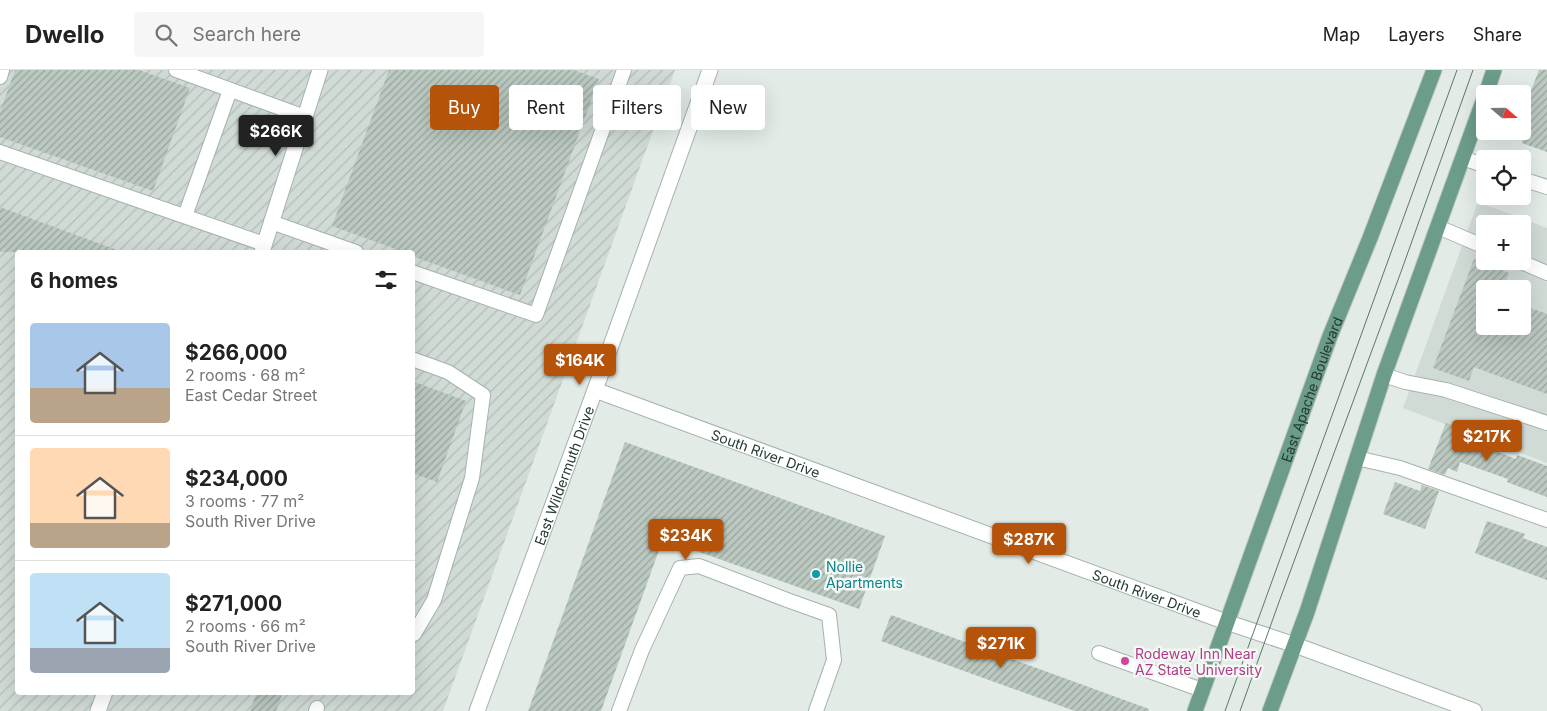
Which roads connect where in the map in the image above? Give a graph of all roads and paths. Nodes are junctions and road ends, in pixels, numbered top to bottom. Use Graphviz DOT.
graph roads {
  1 [pos="2,70"];
  2 [pos="176,70"];
  3 [pos="320,70"];
  4 [pos="624,70"];
  5 [pos="710,70"];
  6 [pos="1434,70"];
  7 [pos="1494,70"];
  8 [pos="0,77"];
  9 [pos="1489,85"];
  10 [pos="230,90"];
  11 [pos="305,117"];
  12 [pos="1476,120"];
  13 [pos="0,152"];
  14 [pos="1462,158"];
  15 [pos="1476,163"];
  16 [pos="1531,182"];
  17 [pos="1547,187"];
  18 [pos="185,216"];
  19 [pos="271,222"];
  20 [pos="1438,227"];
  21 [pos="1476,243"];
  22 [pos="263,248"];
  23 [pos="350,250"];
  24 [pos="1531,265"];
  25 [pos="1547,272"];
  26 [pos="415,273"];
  27 [pos="415,360"];
  28 [pos="1384,375"];
  29 [pos="595,390"];
  30 [pos="1547,423"];
  31 [pos="1357,458"];
  32 [pos="1547,520"];
  33 [pos="1226,622"];
  34 [pos="415,632"];
  35 [pos="1295,645"];
  36 [pos="1099,653"];
  37 [pos="1202,690"];
  38 [pos="104,695"];
  39 [pos="98,711"];
  40 [pos="477,711"];
  41 [pos="619,711"];
  42 [pos="816,711"];
  43 [pos="1195,711"];
  44 [pos="1270,711"];
  45 [pos="1474,711"];
  1 -- 8 [label="lane"];
  2 -- 10 [label="lane"];
  3 -- 11 [label="street"];
  4 -- 26 [label="lane"];
  5 -- 29 [label="street, East Wildermuth Drive"];
  6 -- 33 [label="main road, East Apache Boulevard"];
  7 -- 9 [label="main road"];
  10 -- 11 [label="lane"];
  10 -- 18 [label="lane"];
  11 -- 19 [label="street"];
  12 -- 14 [label="main road"];
  13 -- 18 [label="lane"];
  14 -- 15 [label="lane"];
  14 -- 20 [label="main road"];
  16 -- 17 [label="lane"];
  18 -- 22 [label="lane"];
  19 -- 22 [label="street"];
  19 -- 23 [label="lane"];
  20 -- 21 [label="lane"];
  20 -- 28 [label="main road"];
  24 -- 25 [label="lane"];
  27 -- 34 [label="lane"];
  28 -- 30 [label="lane"];
  28 -- 31 [label="main road"];
  29 -- 33 [label="street, South River Drive"];
  29 -- 40 [label="street, East Wildermuth Drive"];
  31 -- 32 [label="lane"];
  31 -- 35 [label="main road"];
  33 -- 35 [label="street, South River Drive"];
  33 -- 37 [label="main road, East Apache Boulevard"];
  35 -- 44 [label="main road"];
  35 -- 45 [label="street, South River Drive"];
  36 -- 37 [label="lane"];
  37 -- 43 [label="main road, East Apache Boulevard"];
  38 -- 39 [label="street"];
  41 -- 42 [label="lane"];
}
